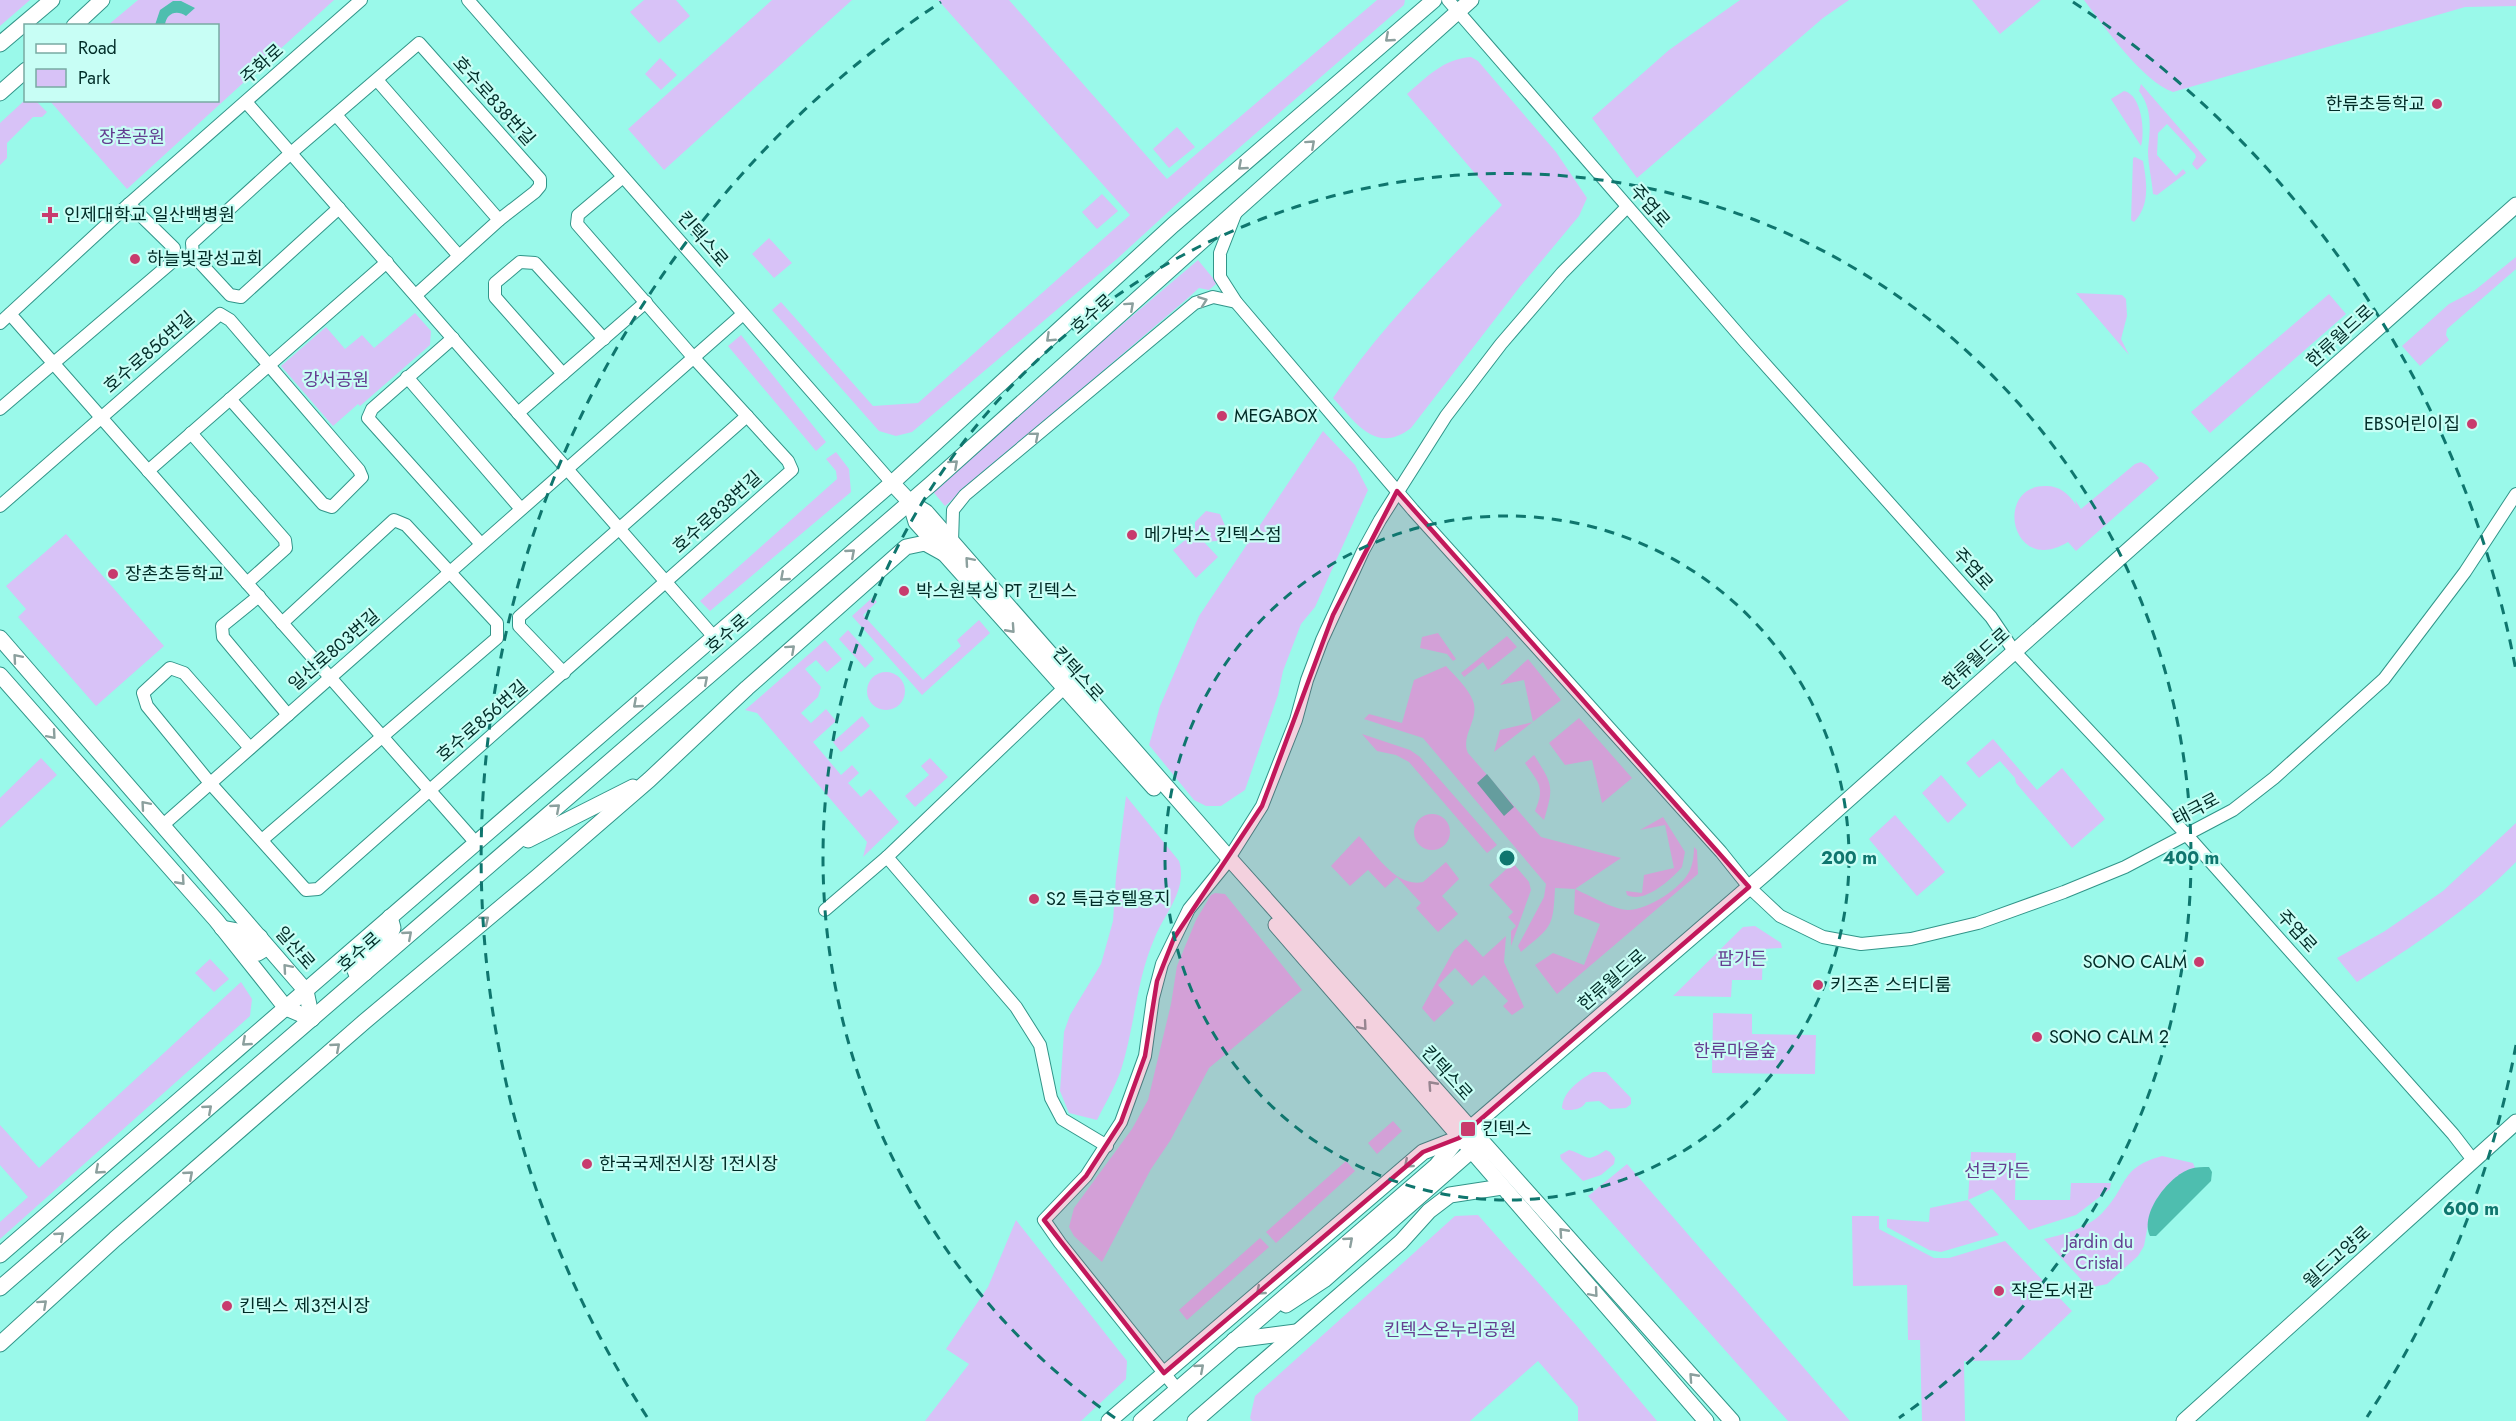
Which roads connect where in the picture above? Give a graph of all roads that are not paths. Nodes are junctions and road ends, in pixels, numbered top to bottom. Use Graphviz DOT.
graph roads {
  1 [pos="52,0"];
  2 [pos="102,0"];
  3 [pos="361,0"];
  4 [pos="468,0"];
  5 [pos="1434,0"];
  6 [pos="1471,0"];
  7 [pos="1453,6"];
  8 [pos="76,24"];
  9 [pos="0,44"];
  10 [pos="24,72"];
  11 [pos="377,80"];
  12 [pos="0,93"];
  13 [pos="246,102"];
  14 [pos="336,116"];
  15 [pos="291,153"];
  16 [pos="623,177"];
  17 [pos="129,204"];
  18 [pos="2516,205"];
  19 [pos="1627,207"];
  20 [pos="339,208"];
  21 [pos="1236,211"];
  22 [pos="500,220"];
  23 [pos="459,256"];
  24 [pos="387,262"];
  25 [pos="416,296"];
  26 [pos="646,302"];
  27 [pos="1236,302"];
  28 [pos="10,314"];
  29 [pos="743,314"];
  30 [pos="0,322"];
  31 [pos="453,338"];
  32 [pos="604,339"];
  33 [pos="693,357"];
  34 [pos="53,363"];
  35 [pos="268,366"];
  36 [pos="563,374"];
  37 [pos="407,377"];
  38 [pos="230,399"];
  39 [pos="0,409"];
  40 [pos="518,413"];
  41 [pos="747,416"];
  42 [pos="101,417"];
  43 [pos="191,433"];
  44 [pos="567,469"];
  45 [pos="148,471"];
  46 [pos="892,483"];
  47 [pos="1396,491"];
  48 [pos="2516,494"];
  49 [pos="910,502"];
  50 [pos="0,506"];
  51 [pos="521,509"];
  52 [pos="619,528"];
  53 [pos="481,544"];
  54 [pos="948,547"];
  55 [pos="449,572"];
  56 [pos="666,582"];
  57 [pos="247,584"];
  58 [pos="259,596"];
  59 [pos="282,623"];
  60 [pos="714,637"];
  61 [pos="0,638"];
  62 [pos="2014,651"];
  63 [pos="0,675"];
  64 [pos="561,675"];
  65 [pos="330,678"];
  66 [pos="1065,688"];
  67 [pos="288,715"];
  68 [pos="382,737"];
  69 [pos="250,748"];
  70 [pos="649,780"];
  71 [pos="210,783"];
  72 [pos="429,791"];
  73 [pos="163,825"];
  74 [pos="2185,833"];
  75 [pos="262,840"];
  76 [pos="476,843"];
  77 [pos="505,852"];
  78 [pos="887,857"];
  79 [pos="1227,862"];
  80 [pos="1749,887"];
  81 [pos="825,910"];
  82 [pos="390,917"];
  83 [pos="222,928"];
  84 [pos="260,937"];
  85 [pos="365,973"];
  86 [pos="306,991"];
  87 [pos="286,1008"];
  88 [pos="312,1019"];
  89 [pos="2516,1122"];
  90 [pos="1465,1133"];
  91 [pos="1107,1146"];
  92 [pos="1471,1151"];
  93 [pos="2473,1160"];
  94 [pos="1502,1187"];
  95 [pos="0,1256"];
  96 [pos="0,1288"];
  97 [pos="1296,1332"];
  98 [pos="1234,1341"];
  99 [pos="0,1344"];
  100 [pos="1164,1373"];
  101 [pos="1176,1388"];
  102 [pos="1203,1418"];
  103 [pos="1109,1421"];
  104 [pos="1141,1421"];
  105 [pos="1706,1421"];
  106 [pos="1732,1421"];
  107 [pos="2184,1421"];
  1 -- 9 [label="main road"];
  2 -- 8 [label="main road"];
  3 -- 13 [label="street, 주화로"];
  4 -- 16 [label="street, 킨텍스로"];
  5 -- 46 [label="main road, 호수로, one-way"];
  6 -- 7 [label="main road, 호수로"];
  7 -- 19 [label="street, 주엽로"];
  21 -- 7 [label="main road, 호수로, one-way"];
  10 -- 12 [label="main road"];
  11 -- 14 [label="street, 호수로838번길"];
  11 -- 22 [label="street"];
  11 -- 22 [label="street, 호수로838번길"];
  13 -- 15 [label="street"];
  13 -- 17 [label="street, 주화로"];
  14 -- 15 [label="street, 호수로838번길"];
  14 -- 23 [label="street"];
  15 -- 20 [label="street"];
  15 -- 20 [label="street, 호수로838번길"];
  16 -- 26 [label="street"];
  16 -- 29 [label="street, 킨텍스로"];
  17 -- 28 [label="street, 주화로"];
  17 -- 34 [label="street"];
  18 -- 62 [label="main road, 한류월드로"];
  19 -- 47 [label="street"];
  19 -- 62 [label="street, 주엽로"];
  20 -- 24 [label="street"];
  21 -- 27 [label="street, 태극로"];
  49 -- 21 [label="main road, 호수로, one-way"];
  22 -- 23 [label="street, 호수로838번길"];
  23 -- 25 [label="street, 호수로838번길"];
  24 -- 25 [label="street"];
  24 -- 35 [label="street"];
  25 -- 31 [label="street"];
  26 -- 32 [label="street"];
  26 -- 33 [label="street"];
  27 -- 47 [label="street, 태극로"];
  54 -- 27 [label="street, one-way"];
  28 -- 30 [label="street, 주화로"];
  28 -- 34 [label="street, 호수로856번길"];
  29 -- 33 [label="street, 일산로803번길"];
  29 -- 46 [label="street, 킨텍스로"];
  31 -- 37 [label="street"];
  31 -- 40 [label="street"];
  32 -- 36 [label="street"];
  32 -- 36 [label="street"];
  33 -- 41 [label="street"];
  33 -- 44 [label="street, 일산로803번길"];
  34 -- 39 [label="street"];
  34 -- 42 [label="street, 호수로856번길"];
  35 -- 38 [label="street"];
  35 -- 38 [label="street"];
  35 -- 42 [label="street, 호수로856번길"];
  36 -- 40 [label="street"];
  37 -- 51 [label="street"];
  37 -- 53 [label="street"];
  38 -- 43 [label="street"];
  40 -- 44 [label="street"];
  41 -- 52 [label="street"];
  41 -- 56 [label="street, 호수로838번길"];
  42 -- 45 [label="street, 호수로856번길"];
  42 -- 50 [label="street, 호수로856번길"];
  43 -- 45 [label="street"];
  43 -- 57 [label="street"];
  44 -- 51 [label="street, 일산로803번길"];
  44 -- 52 [label="street"];
  45 -- 57 [label="street, 호수로856번길"];
  46 -- 49 [label="main road, 킨텍스로"];
  46 -- 60 [label="main road, 호수로, one-way"];
  47 -- 79 [label="street"];
  47 -- 80 [label="street, 태극로"];
  48 -- 74 [label="street, 태극로"];
  49 -- 54 [label="main road, 킨텍스로"];
  77 -- 49 [label="main road, 호수로, one-way"];
  51 -- 53 [label="street, 일산로803번길"];
  52 -- 56 [label="street"];
  52 -- 64 [label="street"];
  53 -- 55 [label="street, 일산로803번길"];
  54 -- 66 [label="main road, 킨텍스로, one-way"];
  70 -- 54 [label="main road, one-way"];
  79 -- 54 [label="main road, 킨텍스로, one-way"];
  55 -- 59 [label="street"];
  55 -- 65 [label="street, 일산로803번길"];
  55 -- 68 [label="street"];
  56 -- 60 [label="street"];
  56 -- 64 [label="street, 호수로838번길"];
  57 -- 58 [label="street, 호수로856번길"];
  58 -- 59 [label="street, 호수로856번길"];
  58 -- 67 [label="street"];
  59 -- 65 [label="street, 호수로856번길"];
  60 -- 76 [label="main road, 호수로, one-way"];
  73 -- 61 [label="main road, 일산로, one-way"];
  62 -- 74 [label="street, 주엽로"];
  62 -- 80 [label="main road, 한류월드로"];
  63 -- 83 [label="main road, one-way"];
  64 -- 72 [label="street, 호수로856번길"];
  65 -- 67 [label="street, 일산로803번길"];
  65 -- 68 [label="street, 호수로856번길"];
  66 -- 78 [label="street"];
  66 -- 79 [label="main road, 킨텍스로"];
  67 -- 69 [label="street, 일산로803번길"];
  68 -- 72 [label="street, 호수로856번길"];
  68 -- 75 [label="street"];
  69 -- 71 [label="street, 일산로803번길"];
  69 -- 71 [label="street"];
  70 -- 77 [label="main road"];
  99 -- 70 [label="main road, one-way"];
  71 -- 73 [label="street, 일산로803번길"];
  71 -- 75 [label="street"];
  72 -- 75 [label="street, 호수로856번길"];
  72 -- 76 [label="street, 호수로856번길"];
  73 -- 84 [label="main road, 일산로"];
  74 -- 80 [label="street, 태극로"];
  74 -- 93 [label="street, 주엽로"];
  76 -- 82 [label="main road, 호수로"];
  85 -- 77 [label="main road, 호수로, one-way"];
  78 -- 81 [label="street"];
  78 -- 91 [label="street"];
  79 -- 90 [label="main road, 킨텍스로"];
  79 -- 91 [label="street"];
  80 -- 90 [label="main road, 한류월드로"];
  82 -- 85 [label="main road"];
  82 -- 86 [label="main road, 호수로"];
  83 -- 84 [label="main road"];
  83 -- 87 [label="main road"];
  86 -- 84 [label="main road, 일산로, one-way"];
  85 -- 88 [label="main road, 호수로"];
  86 -- 87 [label="main road, 호수로"];
  86 -- 88 [label="main road, 일산로"];
  87 -- 88 [label="main road"];
  87 -- 95 [label="main road, 호수로, one-way"];
  96 -- 88 [label="main road, 호수로, one-way"];
  89 -- 93 [label="main road, 월드고양로"];
  90 -- 92 [label="main road, 킨텍스로"];
  98 -- 90 [label="main road, one-way"];
  90 -- 100 [label="main road, one-way"];
  106 -- 90 [label="main road, 킨텍스로, one-way"];
  91 -- 100 [label="street"];
  92 -- 94 [label="main road, 킨텍스로"];
  92 -- 98 [label="main road"];
  93 -- 107 [label="main road, 월드고양로"];
  94 -- 97 [label="main road"];
  94 -- 105 [label="main road, 킨텍스로, one-way"];
  97 -- 98 [label="main road"];
  97 -- 102 [label="main road"];
  101 -- 98 [label="main road, one-way"];
  100 -- 101 [label="street"];
  100 -- 103 [label="main road"];
  101 -- 104 [label="main road"];
}
